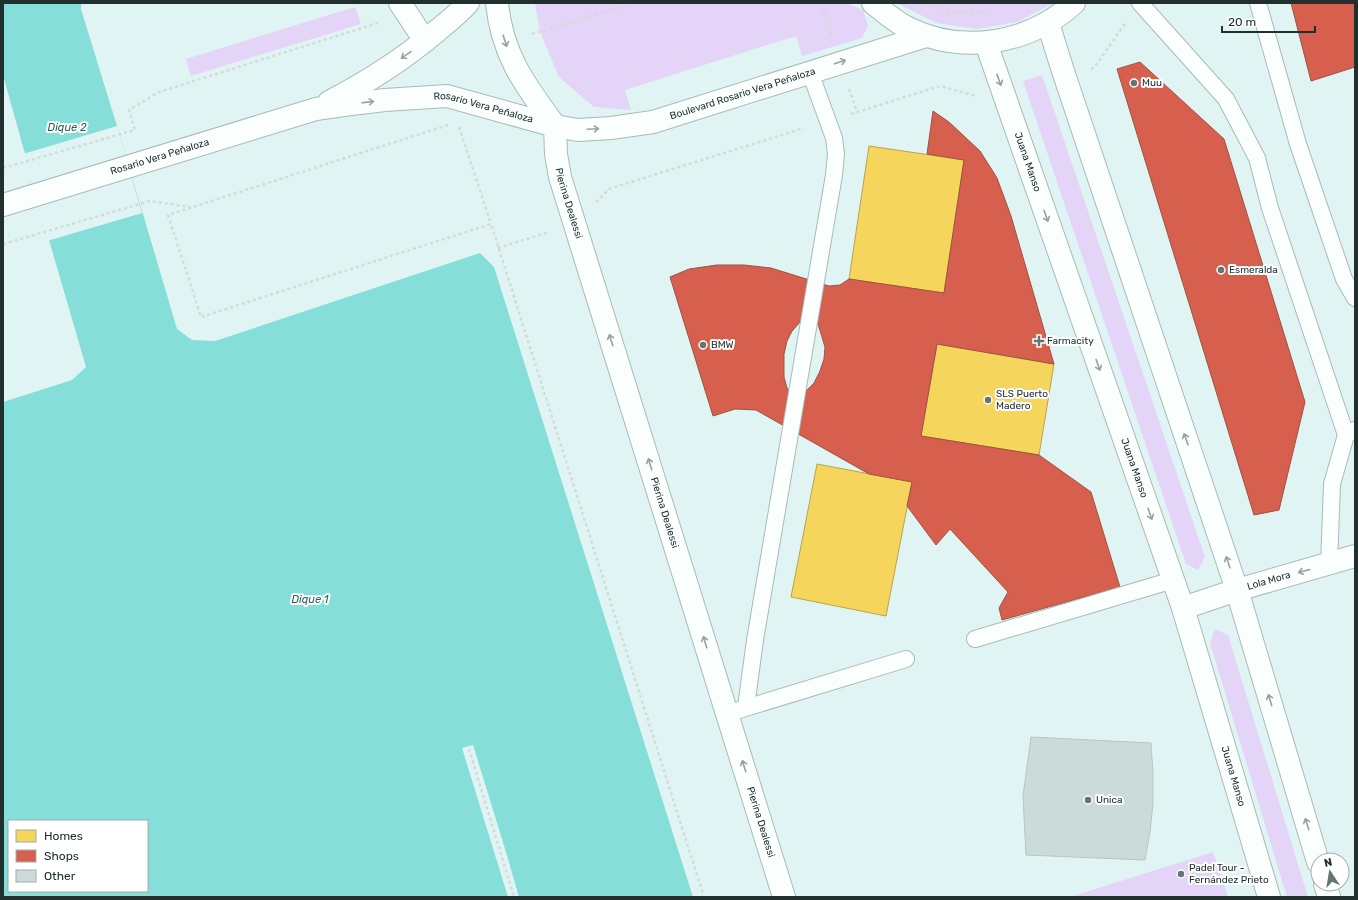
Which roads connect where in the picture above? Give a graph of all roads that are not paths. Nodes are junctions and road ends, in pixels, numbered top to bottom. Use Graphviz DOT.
graph roads {
  1 [pos="382,3"];
  2 [pos="386,3"];
  3 [pos="468,3"];
  4 [pos="497,3"];
  5 [pos="872,3"];
  6 [pos="1074,3"];
  7 [pos="1140,3"];
  8 [pos="1258,3"];
  9 [pos="403,9"];
  10 [pos="1048,23"];
  11 [pos="926,36"];
  12 [pos="425,41"];
  13 [pos="986,43"];
  14 [pos="810,72"];
  15 [pos="316,109"];
  16 [pos="555,126"];
  17 [pos="3,205"];
  18 [pos="1355,298"];
  19 [pos="1351,433"];
  20 [pos="1355,556"];
  21 [pos="1328,565"];
  22 [pos="1173,580"];
  23 [pos="1237,590"];
  24 [pos="1183,608"];
  25 [pos="975,639"];
  26 [pos="906,659"];
  27 [pos="737,711"];
  28 [pos="1315,852"];
  29 [pos="784,897"];
  30 [pos="1269,897"];
  1 -- 2 [label="street"];
  3 -- 12 [label="street, Rosario Vera Peñaloza"];
  4 -- 16 [label="street, one-way"];
  5 -- 11 [label="street"];
  6 -- 10 [label="street"];
  7 -- 19 [label="lane"];
  8 -- 18 [label="lane"];
  9 -- 12 [label="street"];
  10 -- 13 [label="street"];
  23 -- 10 [label="street, one-way"];
  11 -- 13 [label="street"];
  14 -- 11 [label="street, Boulevard Rosario Vera Peñaloza, one-way"];
  12 -- 15 [label="street, Rosario Vera Peñaloza, one-way"];
  13 -- 22 [label="street, Juana Manso, one-way"];
  16 -- 14 [label="street, Boulevard Rosario Vera Peñaloza, one-way"];
  14 -- 27 [label="lane"];
  15 -- 16 [label="street, Rosario Vera Peñaloza, one-way"];
  15 -- 17 [label="street, Rosario Vera Peñaloza"];
  27 -- 16 [label="street, Pierina Dealessi, one-way"];
  19 -- 21 [label="lane"];
  20 -- 21 [label="street, Lola Mora"];
  21 -- 23 [label="street, Lola Mora, one-way"];
  22 -- 24 [label="street, Juana Manso"];
  22 -- 25 [label="lane"];
  23 -- 24 [label="street, Lola Mora"];
  28 -- 23 [label="street, one-way"];
  24 -- 30 [label="street, Juana Manso"];
  26 -- 27 [label="lane"];
  29 -- 27 [label="street, Pierina Dealessi, one-way"];
}
